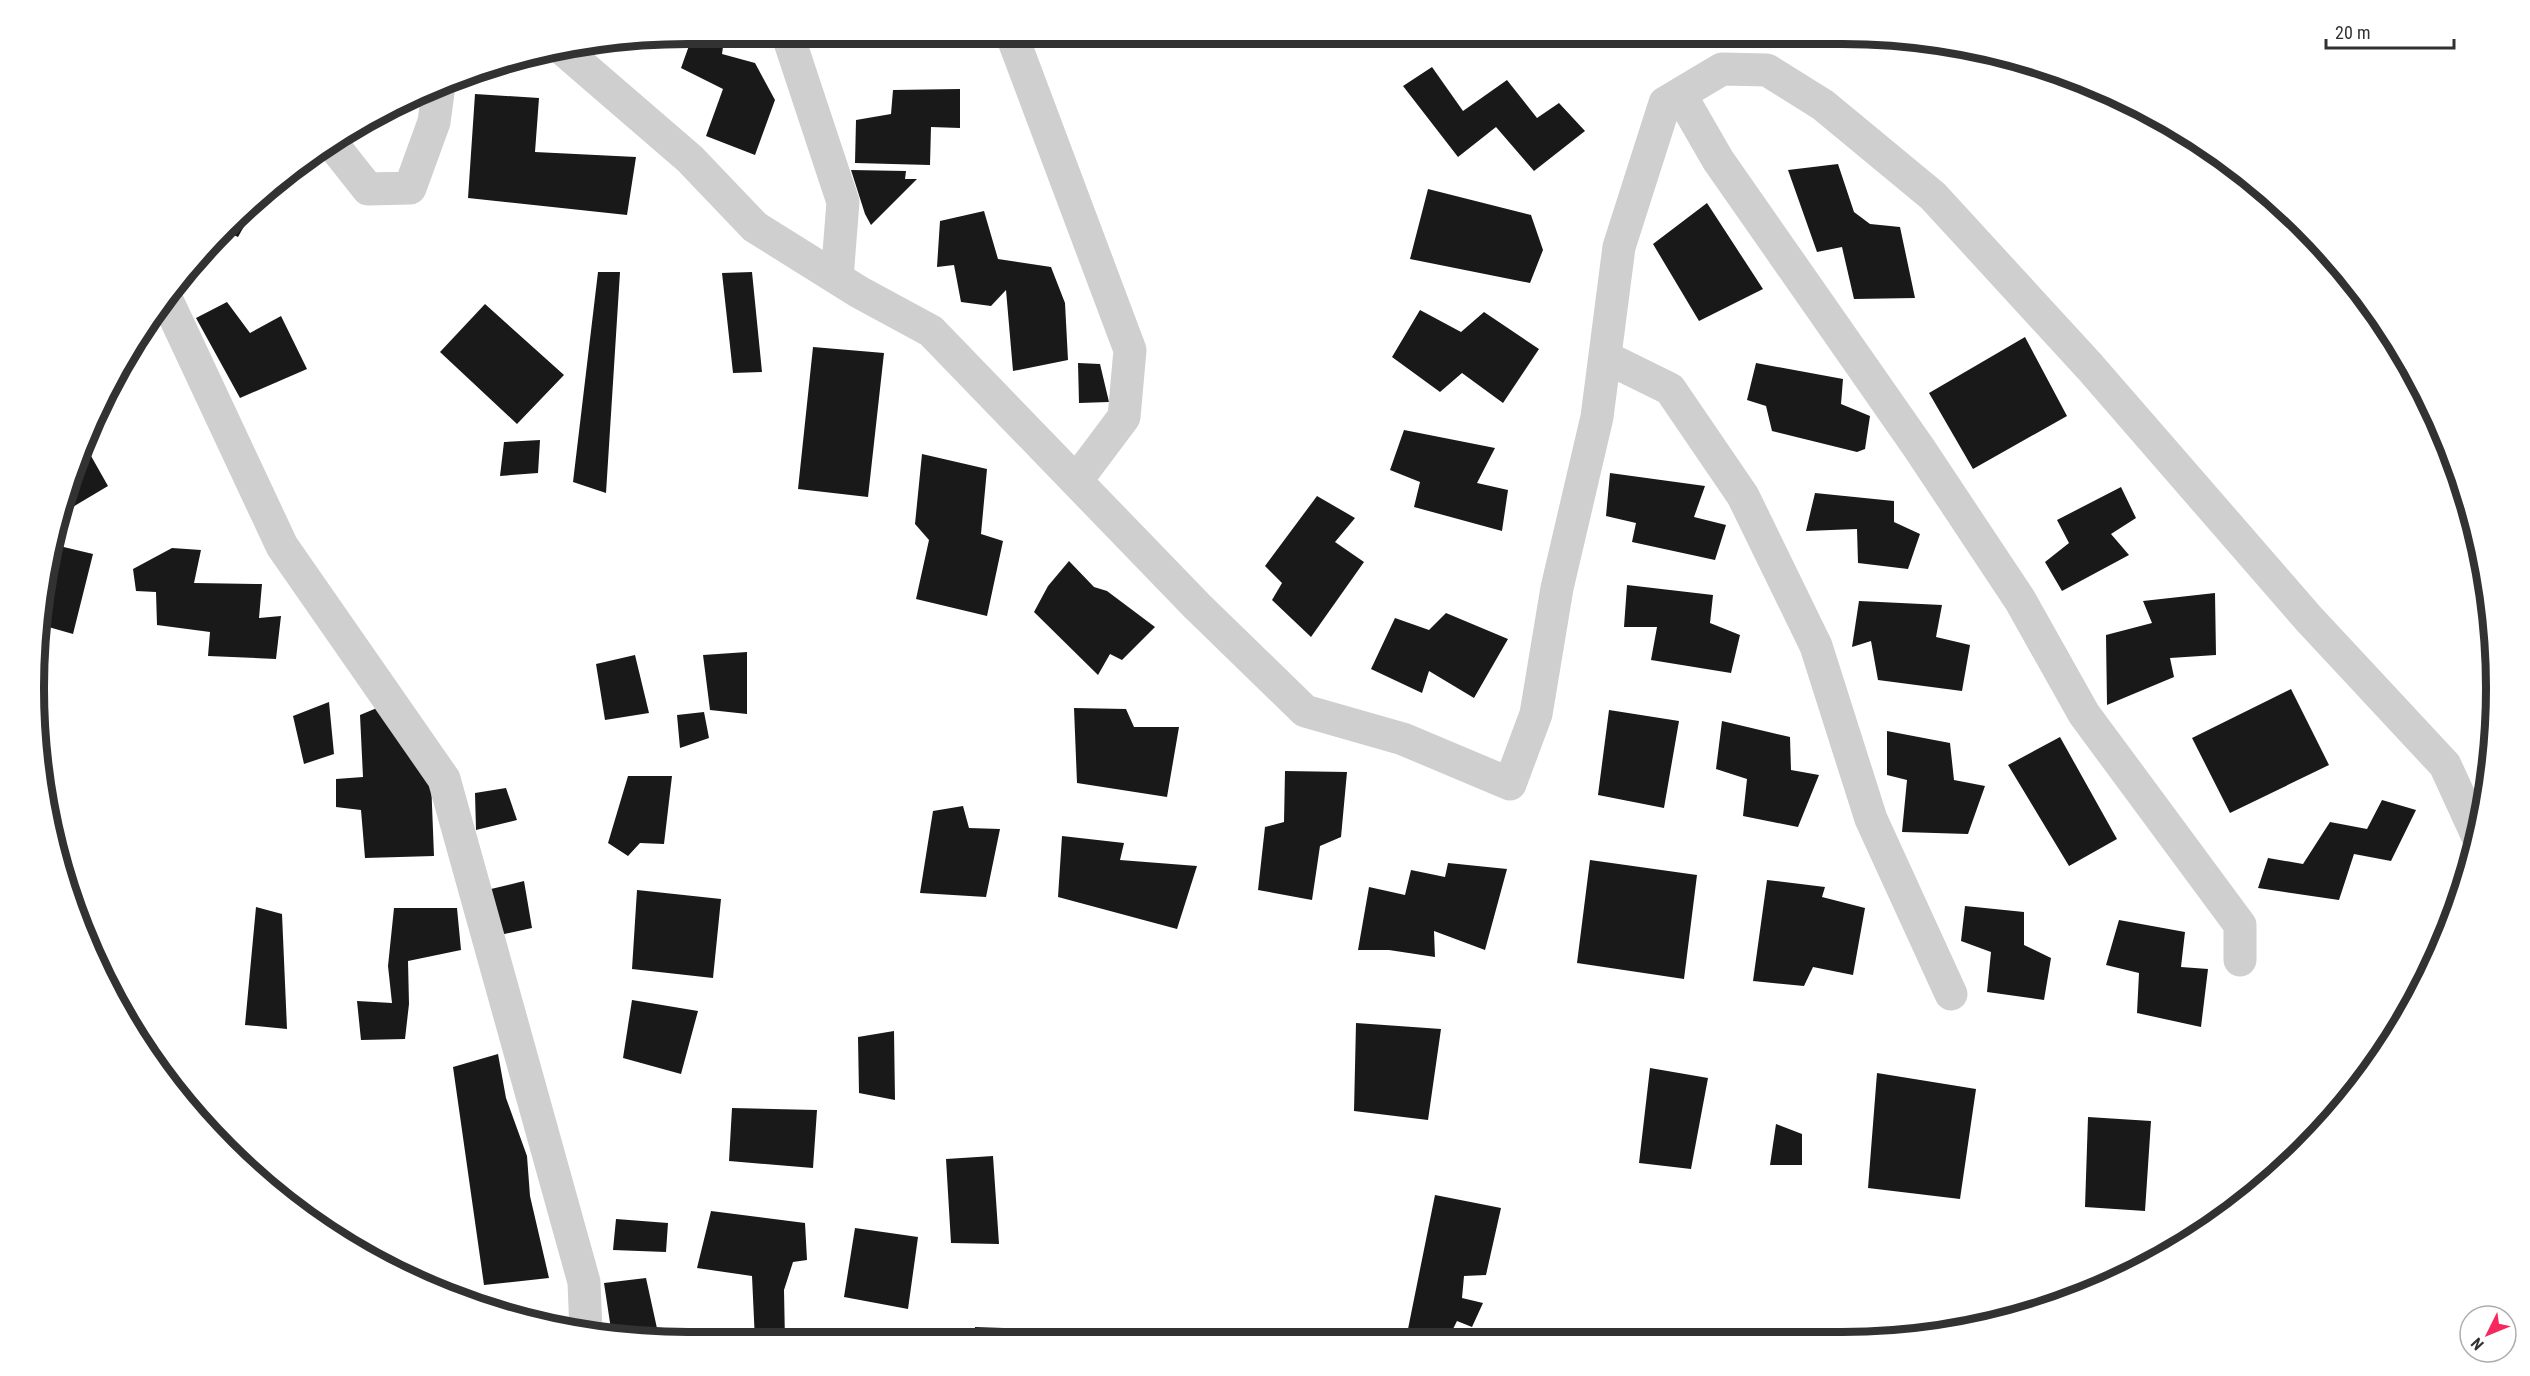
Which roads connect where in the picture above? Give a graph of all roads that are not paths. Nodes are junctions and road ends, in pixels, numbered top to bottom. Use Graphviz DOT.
graph roads {
  1 [pos="792,44"];
  2 [pos="1015,44"];
  3 [pos="569,55"];
  4 [pos="438,94"];
  5 [pos="1680,94"];
  6 [pos="336,148"];
  7 [pos="837,278"];
  8 [pos="170,306"];
  9 [pos="1605,357"];
  10 [pos="1076,481"];
  11 [pos="2472,824"];
  12 [pos="2240,960"];
  13 [pos="1951,994"];
  14 [pos="586,1324"];
  1 -- 7 [label="street"];
  2 -- 10 [label="street"];
  3 -- 7 [label="street"];
  4 -- 6 [label="street"];
  5 -- 9 [label="street"];
  5 -- 11 [label="street"];
  5 -- 12 [label="street"];
  7 -- 10 [label="street"];
  8 -- 14 [label="street"];
  9 -- 10 [label="street"];
  9 -- 13 [label="street"];
}
